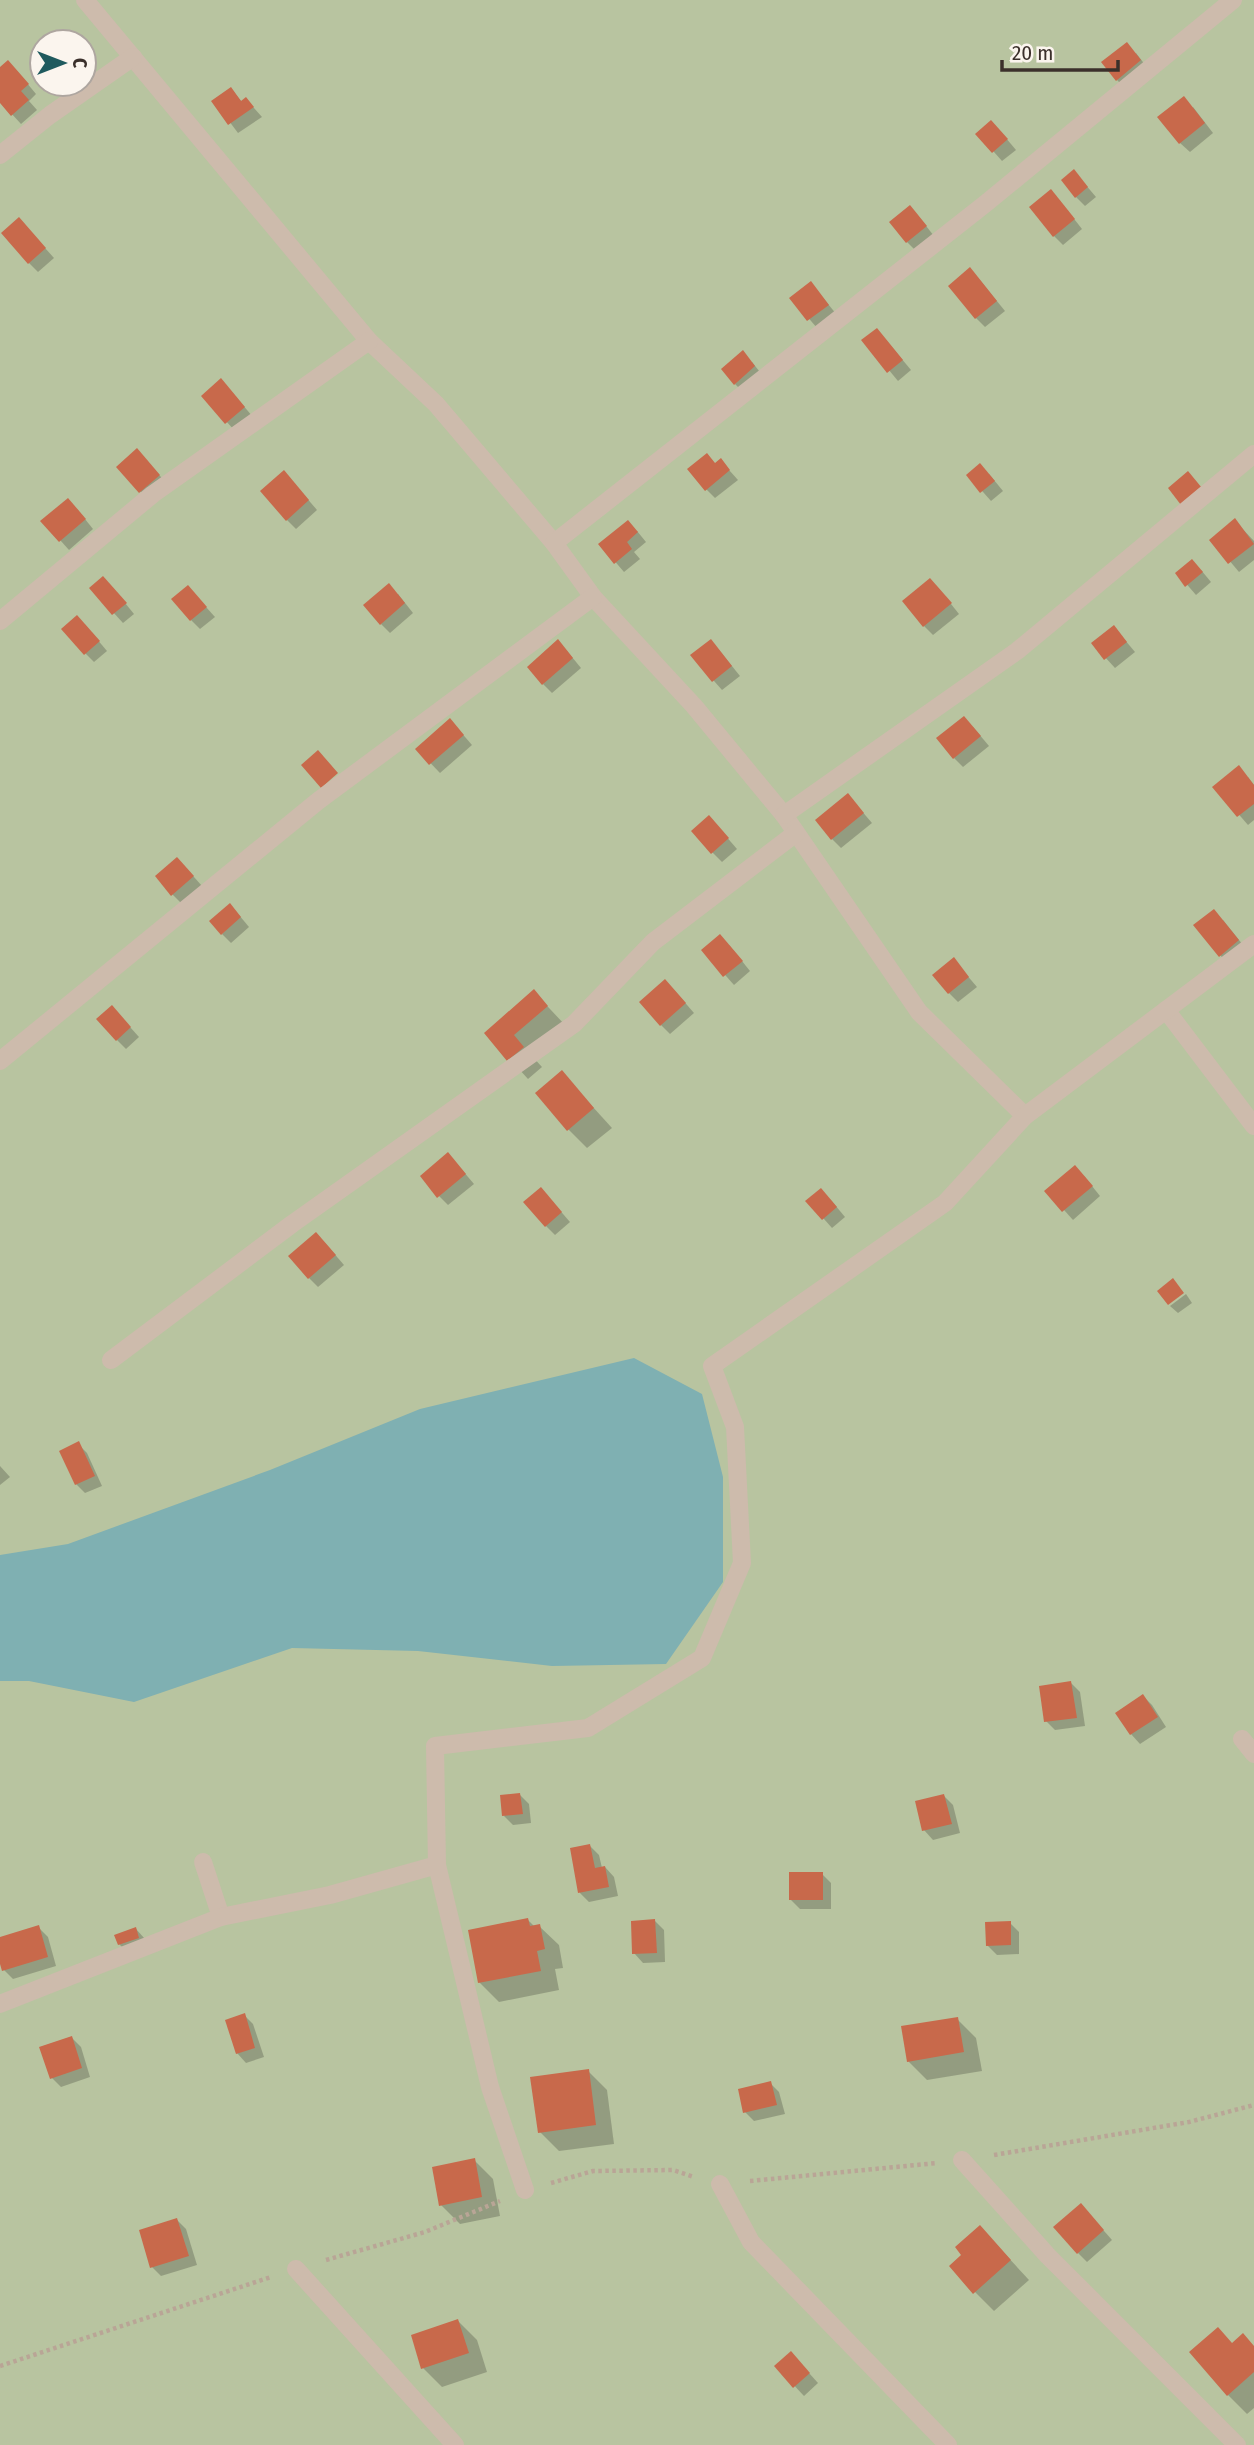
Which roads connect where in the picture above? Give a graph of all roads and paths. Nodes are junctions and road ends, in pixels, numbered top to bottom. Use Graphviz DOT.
graph roads {
  1 [pos="85,0"];
  2 [pos="1233,0"];
  3 [pos="133,57"];
  4 [pos="0,155"];
  5 [pos="369,341"];
  6 [pos="1254,454"];
  7 [pos="554,543"];
  8 [pos="593,597"];
  9 [pos="0,621"];
  10 [pos="784,815"];
  11 [pos="796,833"];
  12 [pos="1254,944"];
  13 [pos="1166,1010"];
  14 [pos="0,1061"];
  15 [pos="1025,1116"];
  16 [pos="1254,1126"];
  17 [pos="111,1360"];
  18 [pos="1242,1740"];
  19 [pos="1254,1755"];
  20 [pos="203,1862"];
  21 [pos="438,1865"];
  22 [pos="221,1917"];
  23 [pos="0,2004"];
  24 [pos="1254,2105"];
  25 [pos="962,2160"];
  26 [pos="720,2184"];
  27 [pos="525,2190"];
  28 [pos="296,2269"];
  29 [pos="0,2366"];
  30 [pos="455,2445"];
  31 [pos="948,2445"];
  32 [pos="1237,2445"];
  1 -- 3 [label="lane"];
  2 -- 7 [label="lane"];
  3 -- 4 [label="lane"];
  3 -- 5 [label="lane"];
  5 -- 7 [label="lane"];
  5 -- 9 [label="lane"];
  6 -- 10 [label="lane"];
  7 -- 8 [label="lane"];
  8 -- 10 [label="lane"];
  8 -- 14 [label="lane"];
  10 -- 11 [label="lane"];
  11 -- 15 [label="lane"];
  11 -- 17 [label="lane"];
  12 -- 13 [label="lane"];
  13 -- 15 [label="lane"];
  13 -- 16 [label="lane"];
  15 -- 21 [label="lane"];
  18 -- 19 [label="lane"];
  20 -- 22 [label="lane"];
  21 -- 22 [label="lane"];
  21 -- 27 [label="lane"];
  22 -- 23 [label="lane"];
  24 -- 25 [label="path"];
  25 -- 26 [label="path"];
  25 -- 32 [label="lane"];
  26 -- 27 [label="path"];
  26 -- 31 [label="lane"];
  27 -- 28 [label="path"];
  28 -- 29 [label="path"];
  28 -- 30 [label="lane"];
}
